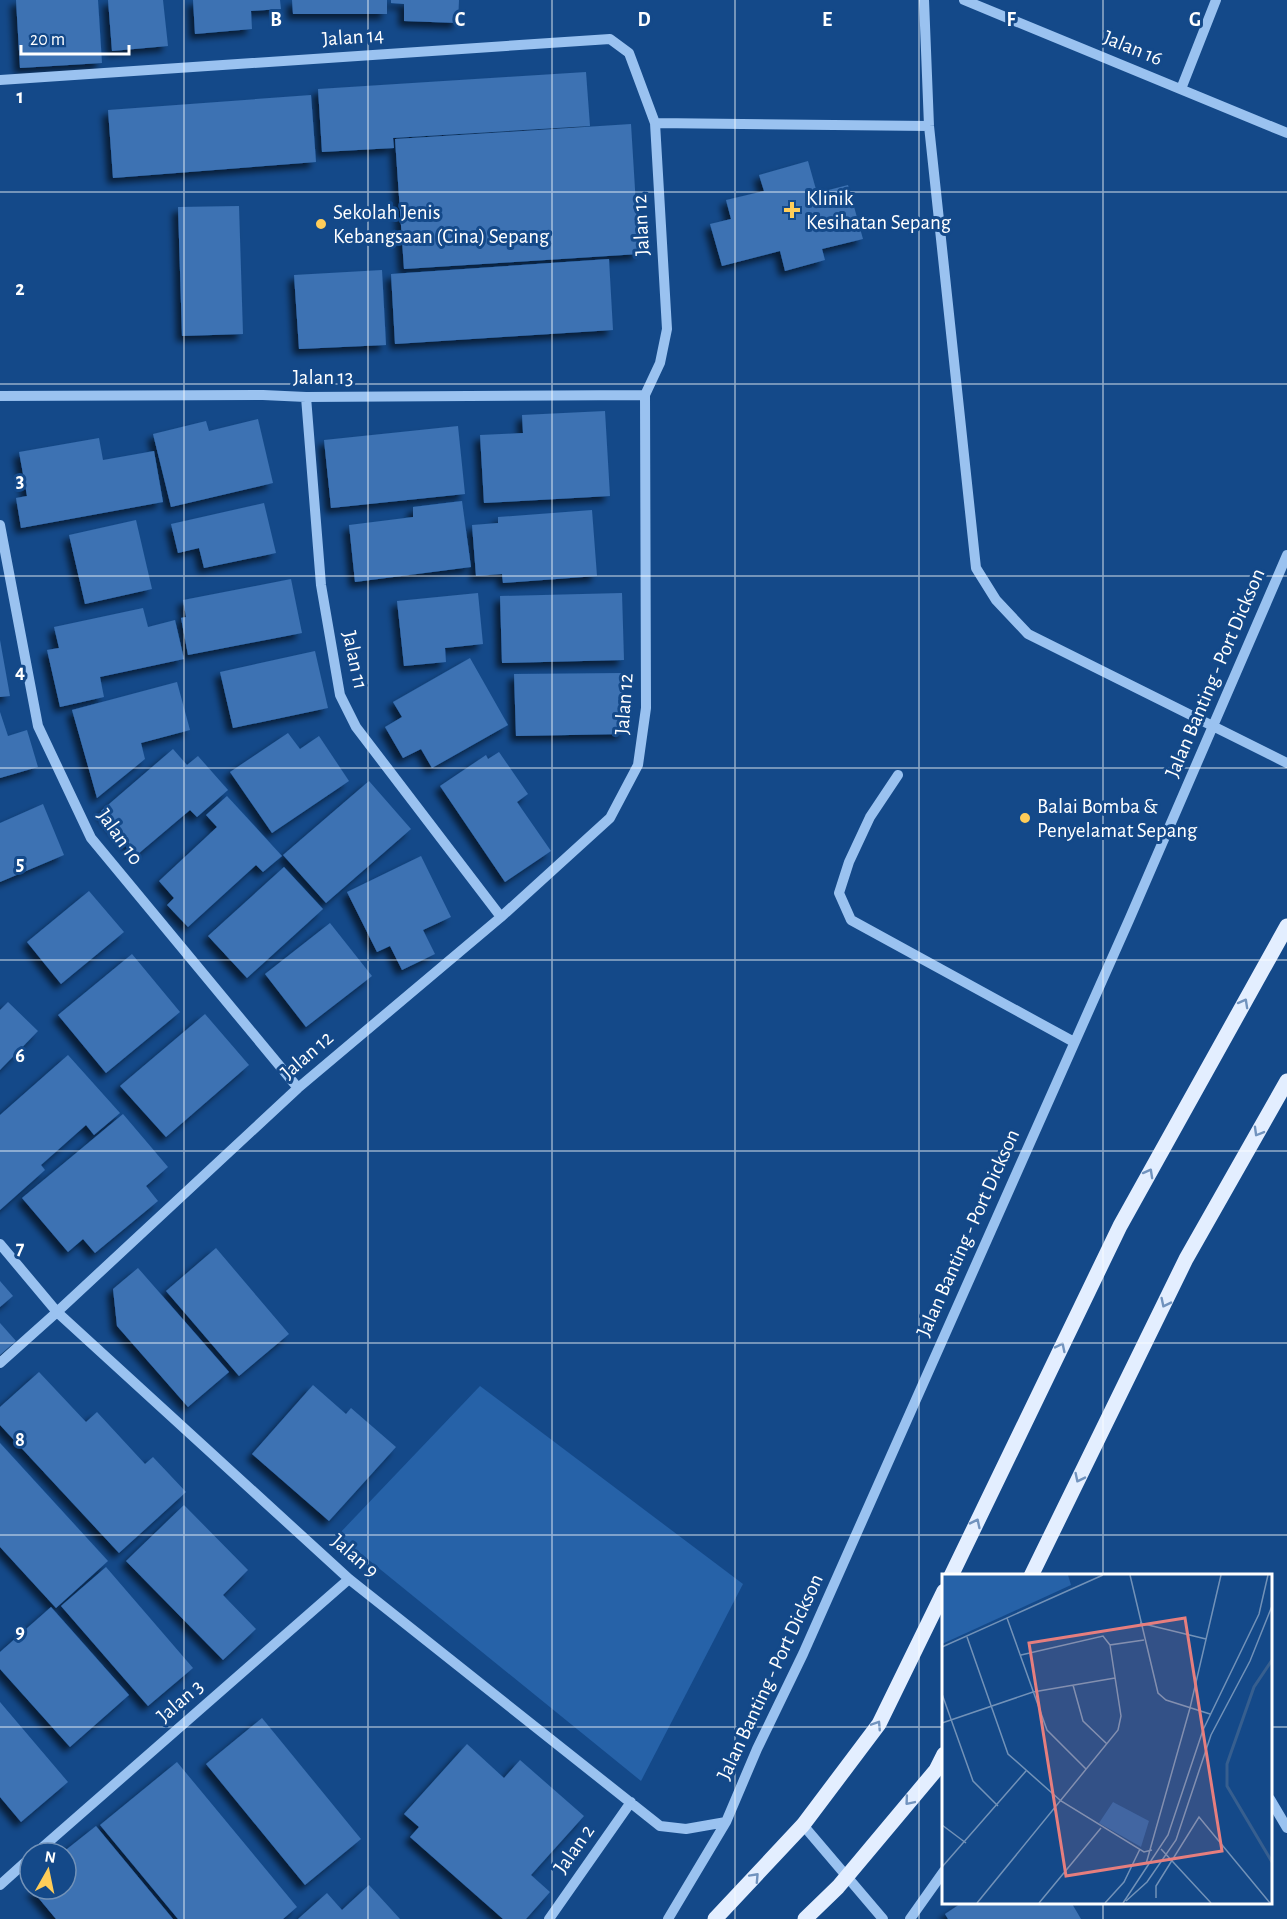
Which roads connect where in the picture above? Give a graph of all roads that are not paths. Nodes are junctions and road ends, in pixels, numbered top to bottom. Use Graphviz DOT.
graph roads {
  1 [pos="924,0"];
  2 [pos="964,0"];
  3 [pos="1216,0"];
  4 [pos="0,80"];
  5 [pos="1181,89"];
  6 [pos="655,123"];
  7 [pos="929,126"];
  8 [pos="1287,133"];
  9 [pos="645,395"];
  10 [pos="0,396"];
  11 [pos="306,397"];
  12 [pos="0,525"];
  13 [pos="1287,555"];
  14 [pos="1213,728"];
  15 [pos="1287,763"];
  16 [pos="898,775"];
  17 [pos="501,917"];
  18 [pos="1287,926"];
  19 [pos="1074,1042"];
  20 [pos="1287,1081"];
  21 [pos="298,1088"];
  22 [pos="0,1244"];
  23 [pos="57,1312"];
  24 [pos="0,1363"];
  25 [pos="951,1574"];
  26 [pos="1031,1574"];
  27 [pos="349,1579"];
  28 [pos="942,1595"];
  29 [pos="942,1758"];
  30 [pos="631,1802"];
  31 [pos="1272,1802"];
  32 [pos="726,1822"];
  33 [pos="803,1825"];
  34 [pos="1287,1828"];
  35 [pos="50,1841"];
  36 [pos="18,1868"];
  37 [pos="942,1874"];
  38 [pos="846,1876"];
  39 [pos="0,1884"];
  40 [pos="549,1919"];
  41 [pos="668,1919"];
  42 [pos="715,1919"];
  43 [pos="805,1919"];
  44 [pos="883,1919"];
  45 [pos="910,1919"];
  1 -- 7 [label="street"];
  2 -- 5 [label="street, Jalan 16"];
  3 -- 5 [label="street"];
  4 -- 6 [label="street, Jalan 14"];
  5 -- 8 [label="street, Jalan 16"];
  6 -- 7 [label="street"];
  6 -- 9 [label="street, Jalan 12"];
  7 -- 14 [label="street"];
  9 -- 11 [label="street, Jalan 13"];
  9 -- 17 [label="street, Jalan 12"];
  10 -- 11 [label="street, Jalan 13"];
  11 -- 17 [label="street, Jalan 11"];
  12 -- 21 [label="street, Jalan 10"];
  13 -- 14 [label="street, Jalan Banting - Port Dickson"];
  14 -- 15 [label="street"];
  14 -- 19 [label="street, Jalan Banting - Port Dickson"];
  16 -- 19 [label="street"];
  17 -- 21 [label="street, Jalan 12"];
  25 -- 18 [label="main road, one-way"];
  19 -- 32 [label="street, Jalan Banting - Port Dickson"];
  20 -- 26 [label="main road, one-way"];
  21 -- 23 [label="street, Jalan 12"];
  22 -- 23 [label="street, Jalan 9"];
  23 -- 24 [label="street, Jalan 12"];
  23 -- 27 [label="street, Jalan 9"];
  27 -- 30 [label="street, Jalan 9"];
  27 -- 35 [label="street, Jalan 3"];
  33 -- 28 [label="main road, one-way"];
  29 -- 38 [label="main road, one-way"];
  30 -- 32 [label="street, Jalan 9"];
  30 -- 40 [label="street, Jalan 2"];
  31 -- 34 [label="street"];
  32 -- 41 [label="street, Jalan Banting - Port Dickson"];
  33 -- 38 [label="street"];
  42 -- 33 [label="main road, one-way"];
  36 -- 39 [label="street"];
  37 -- 45 [label="street"];
  38 -- 43 [label="main road"];
  38 -- 44 [label="street"];
}
